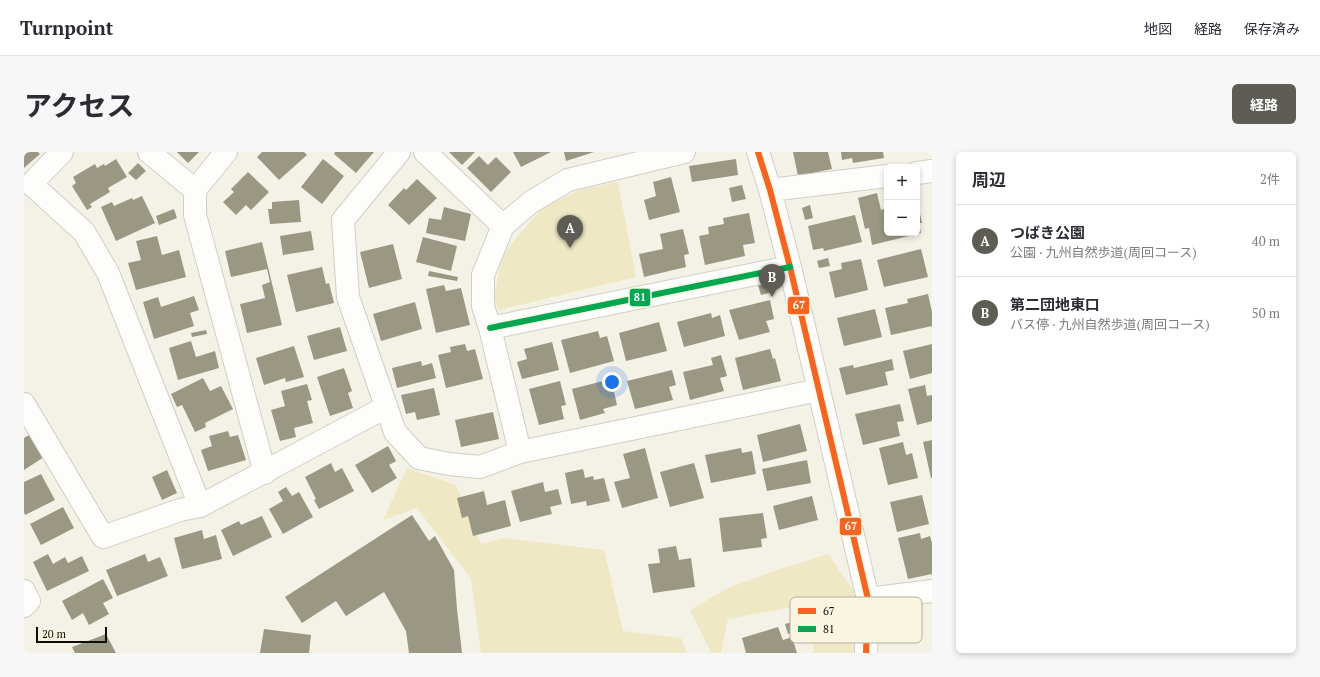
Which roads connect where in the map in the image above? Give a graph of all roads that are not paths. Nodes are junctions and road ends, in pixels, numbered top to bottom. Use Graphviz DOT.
graph roads {
  1 [pos="62,152"];
  2 [pos="149,152"];
  3 [pos="226,152"];
  4 [pos="399,152"];
  5 [pos="425,152"];
  6 [pos="684,152"];
  7 [pos="758,152"];
  8 [pos="884,176"];
  9 [pos="28,187"];
  10 [pos="195,190"];
  11 [pos="770,190"];
  12 [pos="503,226"];
  13 [pos="790,267"];
  14 [pos="490,328"];
  15 [pos="819,390"];
  16 [pos="24,404"];
  17 [pos="386,407"];
  18 [pos="520,452"];
  19 [pos="265,473"];
  20 [pos="200,506"];
  21 [pos="24,591"];
  22 [pos="932,591"];
  23 [pos="868,597"];
  24 [pos="884,597"];
  25 [pos="24,606"];
  26 [pos="866,643"];
  27 [pos="866,653"];
  1 -- 9 [label="street"];
  2 -- 10 [label="street"];
  3 -- 10 [label="street"];
  4 -- 17 [label="street"];
  5 -- 12 [label="street"];
  6 -- 12 [label="street"];
  7 -- 11 [label="street"];
  8 -- 11 [label="street"];
  9 -- 20 [label="street"];
  10 -- 19 [label="street"];
  11 -- 13 [label="street"];
  12 -- 14 [label="street"];
  13 -- 14 [label="street"];
  13 -- 15 [label="street"];
  14 -- 18 [label="street"];
  15 -- 18 [label="street"];
  15 -- 23 [label="street"];
  16 -- 20 [label="street"];
  17 -- 18 [label="street"];
  17 -- 19 [label="street"];
  19 -- 20 [label="street"];
  21 -- 25 [label="street"];
  22 -- 24 [label="street"];
  26 -- 27 [label="street"];
}
